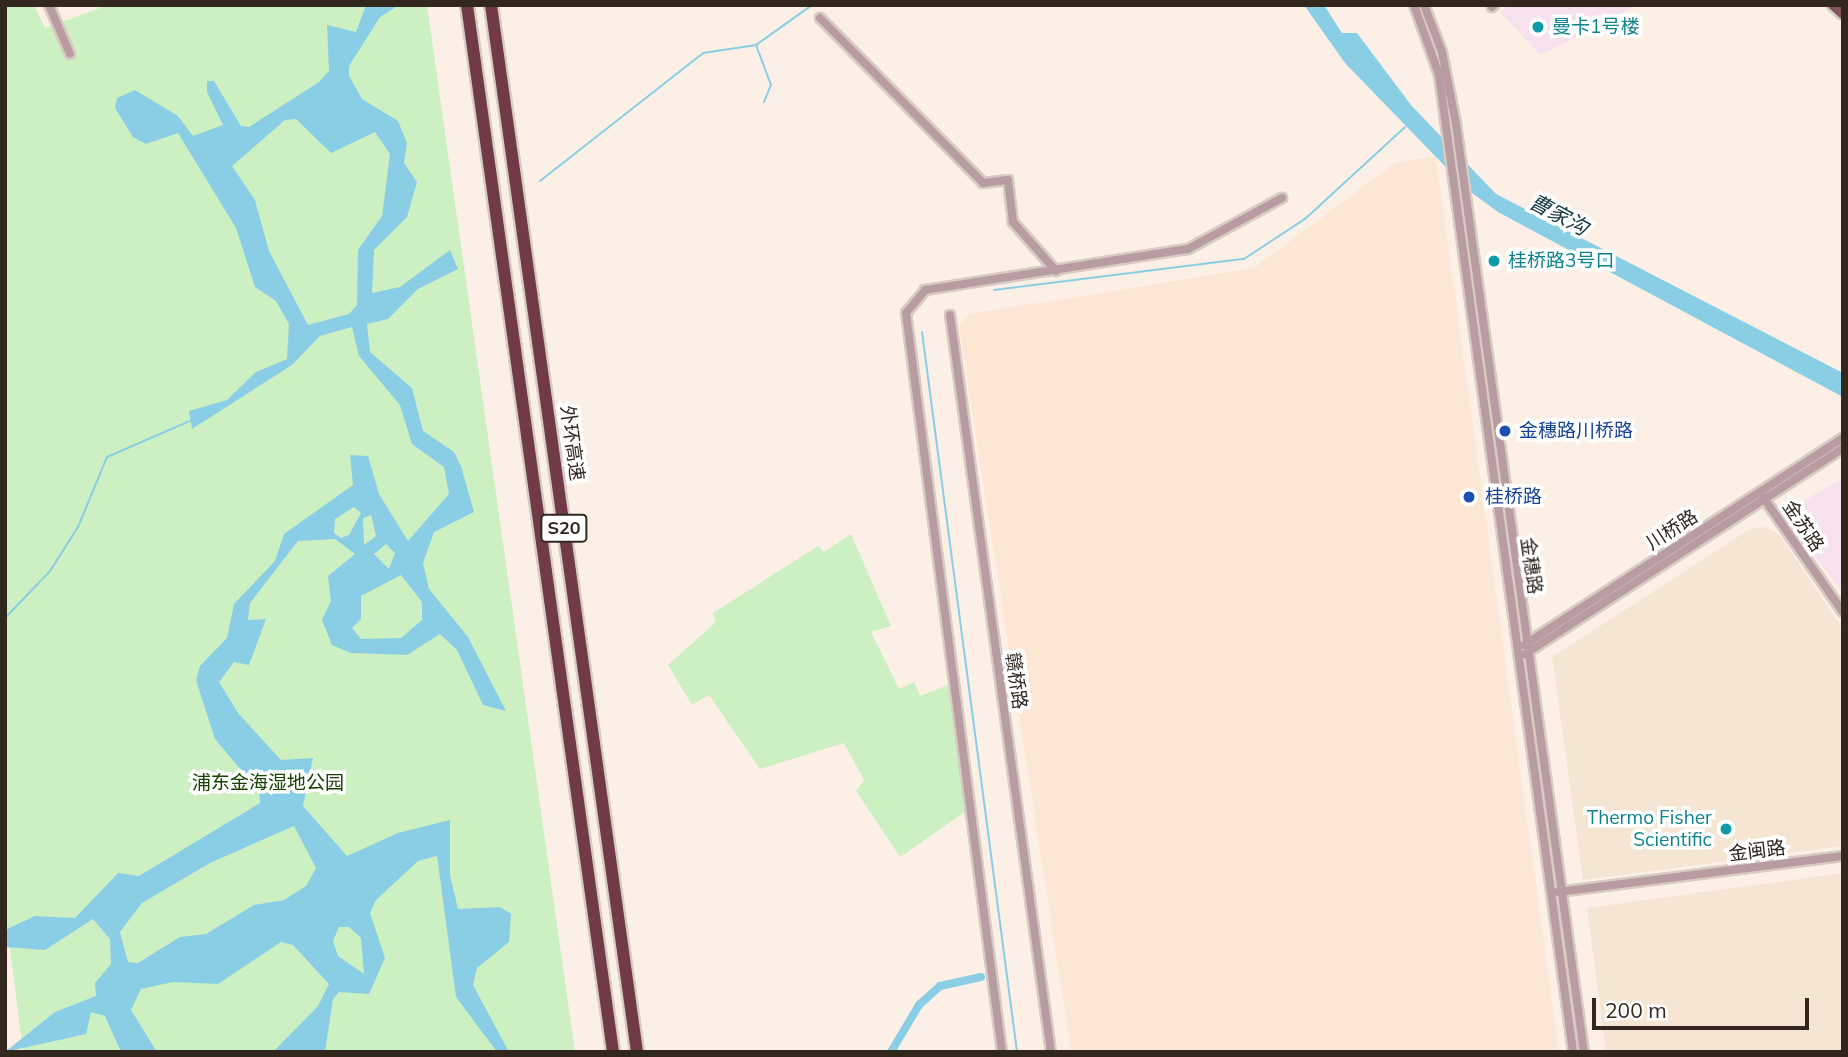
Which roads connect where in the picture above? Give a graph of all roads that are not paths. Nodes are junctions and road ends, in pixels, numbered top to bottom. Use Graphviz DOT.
graph roads {
  1 [pos="49,5"];
  2 [pos="467,5"];
  3 [pos="491,5"];
  4 [pos="1414,5"];
  5 [pos="1424,5"];
  6 [pos="1833,5"];
  7 [pos="1843,14"];
  8 [pos="820,18"];
  9 [pos="70,54"];
  10 [pos="1282,198"];
  11 [pos="1463,219"];
  12 [pos="1056,271"];
  13 [pos="950,315"];
  14 [pos="1843,438"];
  15 [pos="1843,448"];
  16 [pos="1796,475"];
  17 [pos="1763,496"];
  18 [pos="1843,612"];
  19 [pos="1528,648"];
  20 [pos="1519,653"];
  21 [pos="1843,856"];
  22 [pos="1562,891"];
  23 [pos="1551,893"];
  24 [pos="613,1052"];
  25 [pos="637,1052"];
  26 [pos="1002,1052"];
  27 [pos="1051,1052"];
  28 [pos="1573,1052"];
  29 [pos="1584,1052"];
  1 -- 9 [label="street"];
  2 -- 24 [label="highway, S20"];
  3 -- 25 [label="highway, 外环高速 / S20"];
  4 -- 11 [label="street, 金穗路"];
  5 -- 11 [label="street, 金穗路"];
  6 -- 7 [label="main road"];
  8 -- 12 [label="street"];
  10 -- 12 [label="street"];
  11 -- 19 [label="street, 金穗路"];
  11 -- 20 [label="street, 金穗路"];
  12 -- 26 [label="street"];
  13 -- 27 [label="street, 赣桥路"];
  14 -- 16 [label="street, 川桥路"];
  15 -- 16 [label="street, 川桥路"];
  16 -- 17 [label="street, 川桥路"];
  17 -- 18 [label="street, 金苏路"];
  17 -- 19 [label="street, 川桥路"];
  19 -- 20 [label="street, 川桥路"];
  19 -- 22 [label="street, 金穗路"];
  20 -- 23 [label="street, 金穗路"];
  21 -- 22 [label="street, 金闽路"];
  22 -- 23 [label="street, 金闽路"];
  22 -- 29 [label="street, 金穗路"];
  23 -- 28 [label="street, 金穗路"];
}
